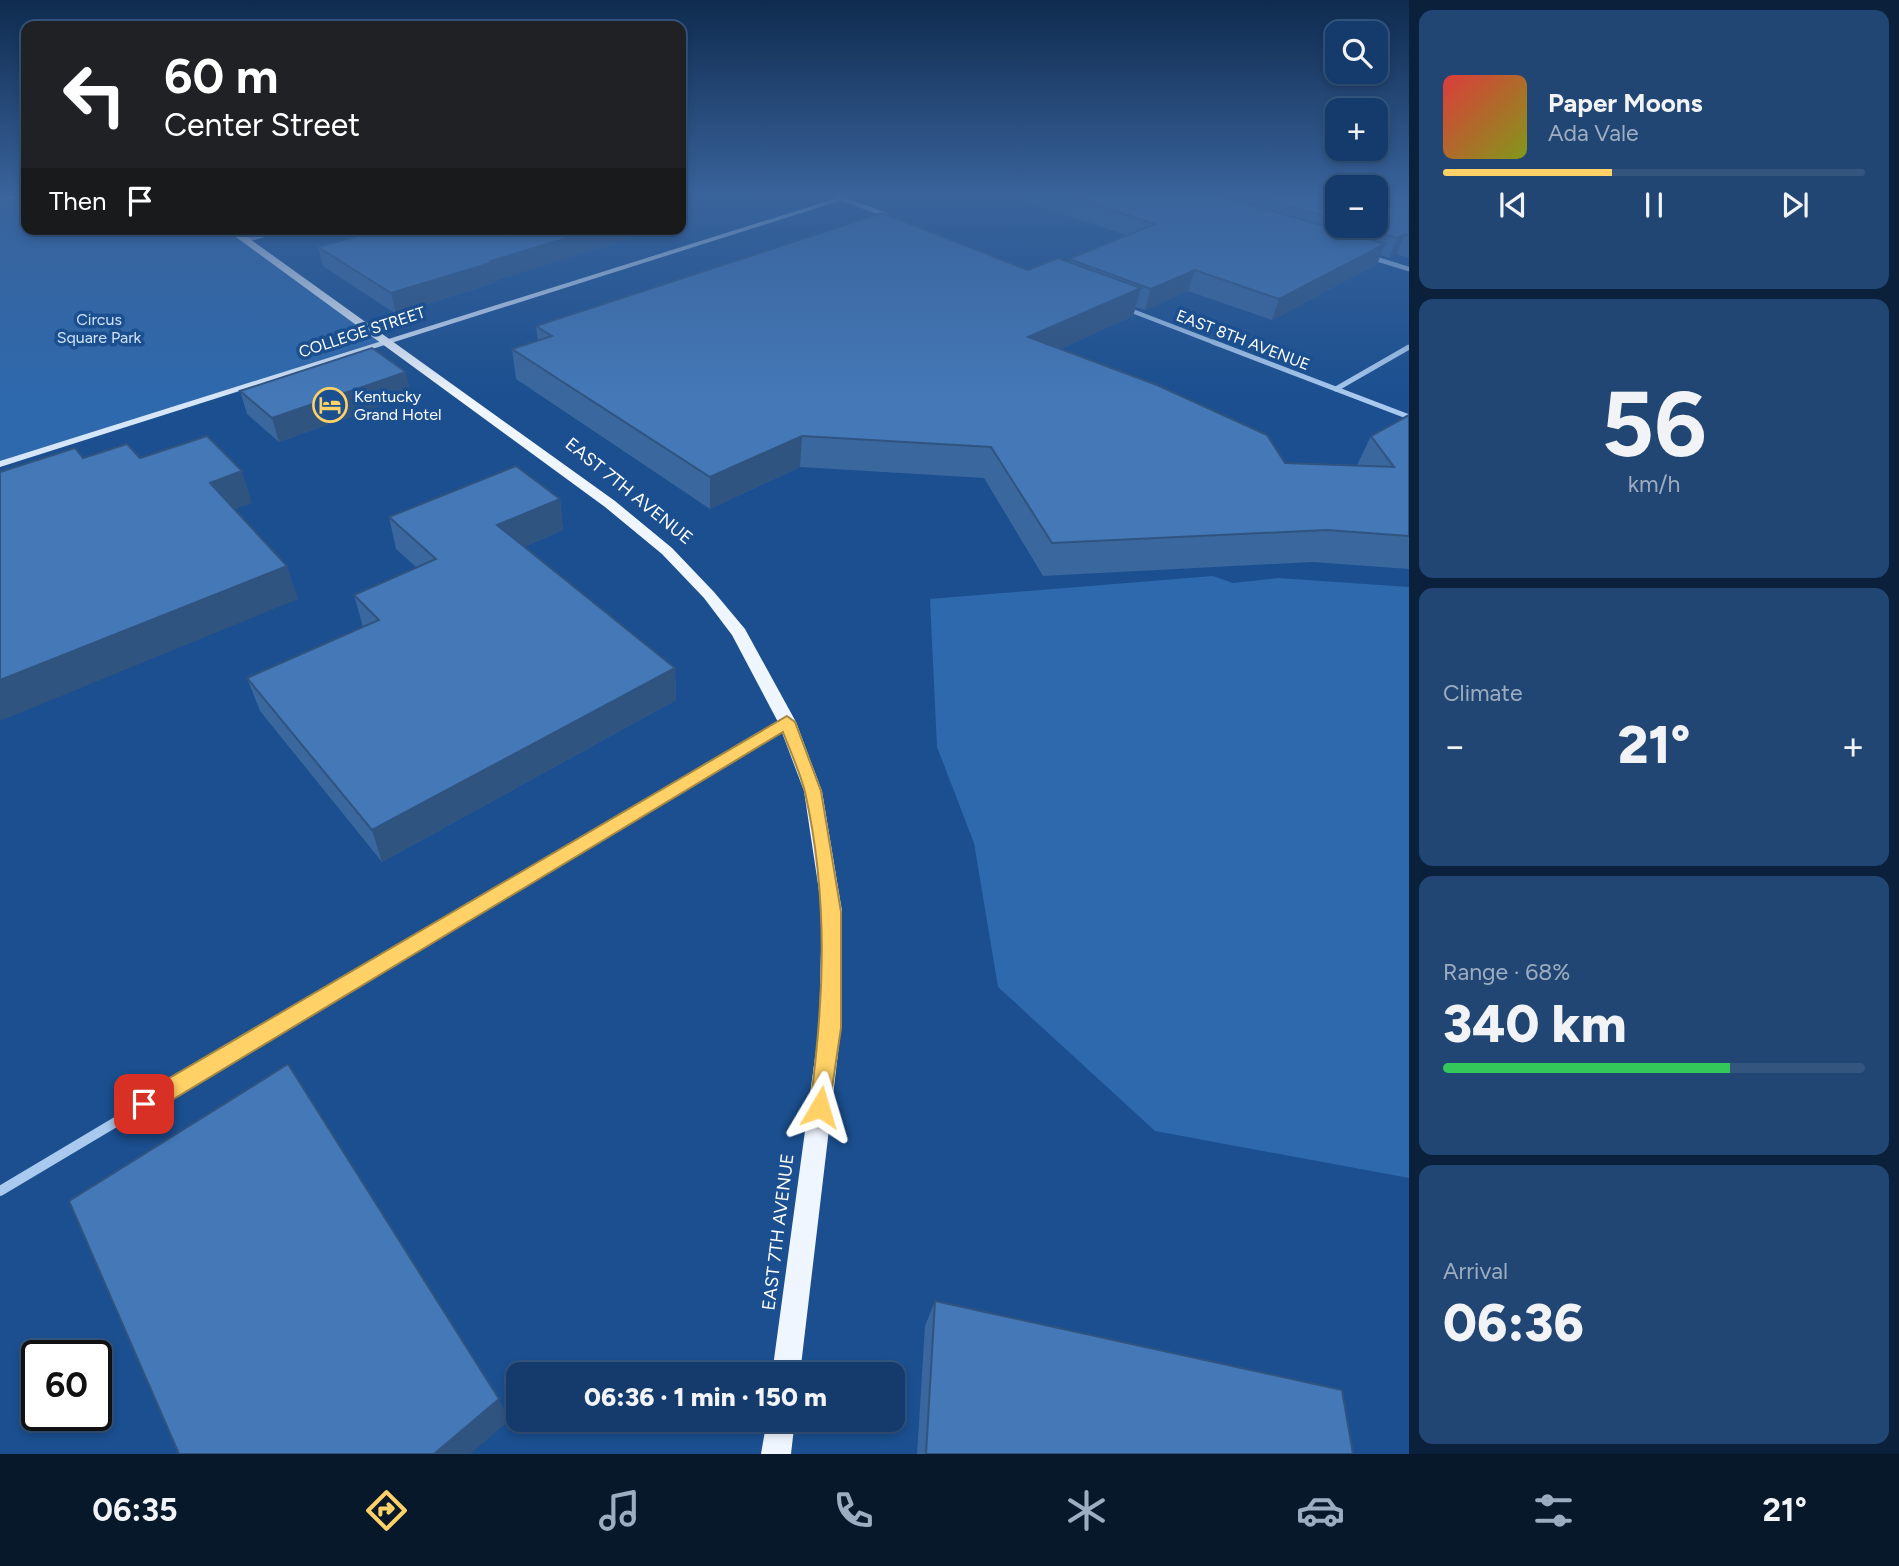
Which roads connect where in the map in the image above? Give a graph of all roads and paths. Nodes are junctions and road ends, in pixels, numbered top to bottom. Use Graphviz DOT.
graph roads {
  1 [pos="277,263"];
  2 [pos="638,263"];
  3 [pos="1389,263"];
  4 [pos="1409,269"];
  5 [pos="1115,304"];
  6 [pos="386,341"];
  7 [pos="1409,347"];
  8 [pos="1336,389"];
  9 [pos="1409,417"];
  10 [pos="0,464"];
  11 [pos="787,722"];
  12 [pos="0,1191"];
  13 [pos="788,1362"];
  14 [pos="779,1432"];
  15 [pos="776,1454"];
  1 -- 6 [label="main road, EAST 7TH AVENUE"];
  2 -- 6 [label="street, COLLEGE STREET"];
  3 -- 4 [label="street"];
  5 -- 8 [label="street, EAST 8TH AVENUE"];
  6 -- 10 [label="street, COLLEGE STREET"];
  6 -- 11 [label="main road, EAST 7TH AVENUE"];
  7 -- 8 [label="street"];
  8 -- 9 [label="street, EAST 8TH AVENUE"];
  11 -- 12 [label="street"];
  11 -- 13 [label="main road, EAST 7TH AVENUE"];
  14 -- 15 [label="main road"];
}
